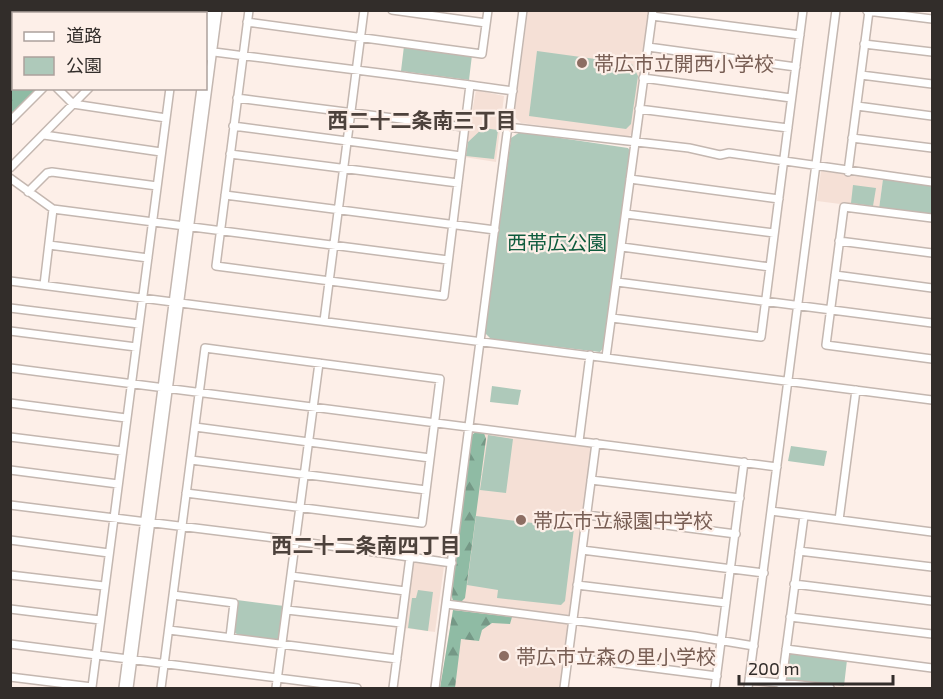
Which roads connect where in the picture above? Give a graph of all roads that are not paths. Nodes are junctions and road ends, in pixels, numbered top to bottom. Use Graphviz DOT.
graph roads {
  1 [pos="211,10"];
  2 [pos="218,10"];
  3 [pos="249,10"];
  4 [pos="364,10"];
  5 [pos="392,10"];
  6 [pos="488,10"];
  7 [pos="523,10"];
  8 [pos="803,10"];
  9 [pos="836,10"];
  10 [pos="866,11"];
  11 [pos="652,13"];
  12 [pos="933,20"];
  13 [pos="247,22"];
  14 [pos="486,23"];
  15 [pos="800,35"];
  16 [pos="361,38"];
  17 [pos="864,44"];
  18 [pos="648,47"];
  19 [pos="933,52"];
  20 [pos="207,53"];
  21 [pos="243,56"];
  22 [pos="796,67"];
  23 [pos="357,72"];
  24 [pos="861,75"];
  25 [pos="643,78"];
  26 [pos="933,84"];
  27 [pos="470,85"];
  28 [pos="41,90"];
  29 [pos="59,90"];
  30 [pos="87,90"];
  31 [pos="170,90"];
  32 [pos="201,90"];
  33 [pos="203,90"];
  34 [pos="513,91"];
  35 [pos="237,98"];
  36 [pos="791,98"];
  37 [pos="73,105"];
  38 [pos="857,106"];
  39 [pos="639,109"];
  40 [pos="351,113"];
  41 [pos="933,116"];
  42 [pos="166,118"];
  43 [pos="10,121"];
  44 [pos="233,126"];
  45 [pos="464,127"];
  46 [pos="507,127"];
  47 [pos="788,128"];
  48 [pos="44,135"];
  49 [pos="852,138"];
  50 [pos="347,141"];
  51 [pos="635,143"];
  52 [pos="933,148"];
  53 [pos="161,152"];
  54 [pos="230,154"];
  55 [pos="461,156"];
  56 [pos="783,163"];
  57 [pos="816,167"];
  58 [pos="10,168"];
  59 [pos="344,169"];
  60 [pos="848,172"];
  61 [pos="10,178"];
  62 [pos="630,179"];
  63 [pos="933,182"];
  64 [pos="458,183"];
  65 [pos="157,186"];
  66 [pos="28,192"];
  67 [pos="225,195"];
  68 [pos="779,199"];
  69 [pos="53,209"];
  70 [pos="338,210"];
  71 [pos="626,214"];
  72 [pos="933,218"];
  73 [pos="153,222"];
  74 [pos="453,224"];
  75 [pos="187,226"];
  76 [pos="495,230"];
  77 [pos="220,231"];
  78 [pos="774,233"];
  79 [pos="839,241"];
  80 [pos="49,244"];
  81 [pos="334,245"];
  82 [pos="621,247"];
  83 [pos="933,253"];
  84 [pos="148,258"];
  85 [pos="448,260"];
  86 [pos="770,267"];
  87 [pos="835,275"];
  88 [pos="11,281"];
  89 [pos="329,281"];
  90 [pos="617,282"];
  91 [pos="44,285"];
  92 [pos="10,286"];
  93 [pos="933,288"];
  94 [pos="143,298"];
  95 [pos="765,301"];
  96 [pos="176,302"];
  97 [pos="798,306"];
  98 [pos="10,308"];
  99 [pos="830,309"];
  100 [pos="612,318"];
  101 [pos="324,321"];
  102 [pos="933,323"];
  103 [pos="139,324"];
  104 [pos="10,331"];
  105 [pos="480,342"];
  106 [pos="136,347"];
  107 [pos="590,355"];
  108 [pos="606,357"];
  109 [pos="933,359"];
  110 [pos="319,363"];
  111 [pos="10,368"];
  112 [pos="788,382"];
  113 [pos="131,383"];
  114 [pos="166,388"];
  115 [pos="856,390"];
  116 [pos="200,392"];
  117 [pos="933,400"];
  118 [pos="10,403"];
  119 [pos="313,407"];
  120 [pos="126,418"];
  121 [pos="435,422"];
  122 [pos="195,427"];
  123 [pos="469,427"];
  124 [pos="10,437"];
  125 [pos="309,441"];
  126 [pos="579,441"];
  127 [pos="596,443"];
  128 [pos="122,450"];
  129 [pos="430,458"];
  130 [pos="191,459"];
  131 [pos="744,462"];
  132 [pos="777,467"];
  133 [pos="10,470"];
  134 [pos="304,474"];
  135 [pos="591,480"];
  136 [pos="118,484"];
  137 [pos="426,490"];
  138 [pos="186,493"];
  139 [pos="740,498"];
  140 [pos="10,505"];
  141 [pos="300,507"];
  142 [pos="771,511"];
  143 [pos="587,515"];
  144 [pos="804,516"];
  145 [pos="114,519"];
  146 [pos="839,520"];
  147 [pos="148,524"];
  148 [pos="182,528"];
  149 [pos="933,532"];
  150 [pos="736,534"];
  151 [pos="10,540"];
  152 [pos="296,543"];
  153 [pos="582,550"];
  154 [pos="799,551"];
  155 [pos="109,553"];
  156 [pos="410,557"];
  157 [pos="452,563"];
  158 [pos="933,567"];
  159 [pos="731,569"];
  160 [pos="764,573"];
  161 [pos="10,575"];
  162 [pos="291,576"];
  163 [pos="794,584"];
  164 [pos="577,585"];
  165 [pos="104,586"];
  166 [pos="405,591"];
  167 [pos="173,595"];
  168 [pos="933,601"];
  169 [pos="726,603"];
  170 [pos="446,604"];
  171 [pos="10,609"];
  172 [pos="287,610"];
  173 [pos="790,617"];
  174 [pos="100,620"];
  175 [pos="572,622"];
  176 [pos="401,623"];
  177 [pos="169,630"];
  178 [pos="933,634"];
  179 [pos="230,637"];
  180 [pos="722,642"];
  181 [pos="10,644"];
  182 [pos="282,644"];
  183 [pos="754,646"];
  184 [pos="786,649"];
  185 [pos="96,655"];
  186 [pos="568,657"];
  187 [pos="130,659"];
  188 [pos="397,659"];
  189 [pos="164,663"];
  190 [pos="933,668"];
  191 [pos="717,676"];
  192 [pos="10,677"];
  193 [pos="278,678"];
  194 [pos="749,684"];
  195 [pos="57,686"];
  196 [pos="781,686"];
  197 [pos="123,688"];
  198 [pos="129,688"];
  199 [pos="161,688"];
  200 [pos="276,688"];
  201 [pos="357,688"];
  202 [pos="393,688"];
  203 [pos="435,688"];
  204 [pos="564,688"];
  205 [pos="715,688"];
  206 [pos="830,688"];
  1 -- 20 [label="street"];
  2 -- 20 [label="street"];
  3 -- 13 [label="street"];
  4 -- 16 [label="street"];
  5 -- 14 [label="street"];
  6 -- 14 [label="street"];
  7 -- 34 [label="street"];
  8 -- 15 [label="street"];
  9 -- 57 [label="street"];
  10 -- 12 [label="street"];
  10 -- 17 [label="street"];
  11 -- 15 [label="street"];
  11 -- 18 [label="street"];
  13 -- 16 [label="street"];
  13 -- 21 [label="street"];
  14 -- 16 [label="street"];
  15 -- 22 [label="street"];
  16 -- 23 [label="street"];
  17 -- 19 [label="street"];
  17 -- 24 [label="street"];
  18 -- 22 [label="street"];
  18 -- 25 [label="street"];
  20 -- 21 [label="street"];
  21 -- 23 [label="street"];
  21 -- 35 [label="street"];
  22 -- 36 [label="street"];
  23 -- 27 [label="street"];
  23 -- 40 [label="street"];
  24 -- 26 [label="street"];
  24 -- 38 [label="street"];
  25 -- 36 [label="street"];
  25 -- 39 [label="street"];
  27 -- 34 [label="street"];
  27 -- 45 [label="street"];
  28 -- 43 [label="street"];
  29 -- 37 [label="street"];
  30 -- 37 [label="street"];
  31 -- 42 [label="street"];
  32 -- 75 [label="street"];
  33 -- 75 [label="street"];
  34 -- 46 [label="street"];
  35 -- 40 [label="street"];
  35 -- 44 [label="street"];
  36 -- 47 [label="street"];
  37 -- 42 [label="street"];
  37 -- 48 [label="street"];
  38 -- 41 [label="street"];
  38 -- 49 [label="street"];
  39 -- 47 [label="street"];
  39 -- 51 [label="street"];
  40 -- 45 [label="street"];
  40 -- 50 [label="street"];
  42 -- 53 [label="street"];
  44 -- 50 [label="street"];
  44 -- 54 [label="street"];
  45 -- 55 [label="street"];
  46 -- 51 [label="street"];
  46 -- 76 [label="street"];
  47 -- 56 [label="street"];
  48 -- 53 [label="street"];
  48 -- 58 [label="street"];
  49 -- 52 [label="street"];
  49 -- 60 [label="street"];
  50 -- 55 [label="street"];
  50 -- 59 [label="street"];
  51 -- 56 [label="street"];
  51 -- 62 [label="street"];
  53 -- 65 [label="street"];
  54 -- 59 [label="street"];
  54 -- 67 [label="street"];
  55 -- 64 [label="street"];
  56 -- 57 [label="street"];
  56 -- 68 [label="street"];
  57 -- 60 [label="street"];
  57 -- 97 [label="street"];
  59 -- 64 [label="street"];
  59 -- 70 [label="street"];
  60 -- 63 [label="street"];
  61 -- 66 [label="street"];
  62 -- 68 [label="street"];
  62 -- 71 [label="street"];
  64 -- 74 [label="street"];
  65 -- 66 [label="street"];
  65 -- 73 [label="street"];
  66 -- 69 [label="street"];
  67 -- 70 [label="street"];
  67 -- 77 [label="street"];
  68 -- 78 [label="street"];
  69 -- 73 [label="street"];
  69 -- 80 [label="street"];
  70 -- 74 [label="street"];
  70 -- 81 [label="street"];
  71 -- 78 [label="street"];
  71 -- 82 [label="street"];
  72 -- 79 [label="street"];
  73 -- 75 [label="street"];
  73 -- 84 [label="street"];
  74 -- 76 [label="street"];
  74 -- 85 [label="street"];
  75 -- 77 [label="street"];
  75 -- 96 [label="street"];
  76 -- 105 [label="street"];
  77 -- 81 [label="street"];
  77 -- 89 [label="street"];
  78 -- 86 [label="street"];
  79 -- 83 [label="street"];
  79 -- 87 [label="street"];
  80 -- 84 [label="street"];
  80 -- 91 [label="street"];
  81 -- 85 [label="street"];
  81 -- 89 [label="street"];
  82 -- 86 [label="street"];
  82 -- 90 [label="street"];
  84 -- 94 [label="street"];
  85 -- 89 [label="street"];
  86 -- 95 [label="street"];
  87 -- 93 [label="street"];
  87 -- 99 [label="street"];
  88 -- 91 [label="street"];
  88 -- 92 [label="street"];
  89 -- 101 [label="street"];
  90 -- 95 [label="street"];
  90 -- 100 [label="street"];
  91 -- 94 [label="street"];
  94 -- 96 [label="street"];
  94 -- 103 [label="street"];
  95 -- 97 [label="street"];
  95 -- 100 [label="street"];
  96 -- 101 [label="street"];
  96 -- 114 [label="street"];
  97 -- 99 [label="street"];
  97 -- 112 [label="street"];
  98 -- 103 [label="street"];
  99 -- 102 [label="street"];
  99 -- 109 [label="street"];
  100 -- 108 [label="street"];
  101 -- 105 [label="street"];
  103 -- 106 [label="street"];
  104 -- 106 [label="street"];
  105 -- 107 [label="street"];
  105 -- 123 [label="street"];
  106 -- 113 [label="street"];
  107 -- 108 [label="street"];
  107 -- 126 [label="street"];
  108 -- 112 [label="street"];
  110 -- 116 [label="street"];
  110 -- 119 [label="street"];
  110 -- 121 [label="street"];
  111 -- 113 [label="street"];
  112 -- 115 [label="street"];
  112 -- 132 [label="street"];
  113 -- 114 [label="street"];
  113 -- 120 [label="street"];
  114 -- 116 [label="street"];
  114 -- 147 [label="street"];
  115 -- 117 [label="street"];
  115 -- 146 [label="street"];
  116 -- 119 [label="street"];
  116 -- 122 [label="street"];
  118 -- 120 [label="street"];
  119 -- 121 [label="street"];
  119 -- 125 [label="street"];
  120 -- 128 [label="street"];
  121 -- 123 [label="street"];
  121 -- 129 [label="street"];
  122 -- 125 [label="street"];
  122 -- 130 [label="street"];
  123 -- 126 [label="street"];
  123 -- 157 [label="street"];
  124 -- 128 [label="street"];
  125 -- 129 [label="street"];
  125 -- 134 [label="street"];
  126 -- 127 [label="street"];
  127 -- 131 [label="street"];
  127 -- 135 [label="street"];
  128 -- 136 [label="street"];
  129 -- 137 [label="street"];
  130 -- 134 [label="street"];
  130 -- 138 [label="street"];
  131 -- 132 [label="street"];
  131 -- 139 [label="street"];
  132 -- 142 [label="street"];
  133 -- 136 [label="street"];
  134 -- 137 [label="street"];
  134 -- 141 [label="street"];
  135 -- 139 [label="street"];
  135 -- 143 [label="street"];
  136 -- 145 [label="street"];
  137 -- 141 [label="street"];
  138 -- 141 [label="street"];
  138 -- 148 [label="street"];
  139 -- 150 [label="street"];
  140 -- 145 [label="street"];
  141 -- 152 [label="street"];
  142 -- 144 [label="street"];
  142 -- 160 [label="street"];
  143 -- 150 [label="street"];
  143 -- 153 [label="street"];
  144 -- 146 [label="street"];
  144 -- 154 [label="street"];
  145 -- 147 [label="street"];
  145 -- 155 [label="street"];
  146 -- 149 [label="street"];
  147 -- 148 [label="street"];
  147 -- 187 [label="street"];
  148 -- 152 [label="street"];
  148 -- 167 [label="street"];
  150 -- 159 [label="street"];
  151 -- 155 [label="street"];
  152 -- 156 [label="street"];
  152 -- 162 [label="street"];
  153 -- 159 [label="street"];
  153 -- 164 [label="street"];
  154 -- 158 [label="street"];
  154 -- 163 [label="street"];
  155 -- 165 [label="street"];
  156 -- 157 [label="street"];
  156 -- 166 [label="street"];
  157 -- 170 [label="street"];
  159 -- 160 [label="street"];
  159 -- 169 [label="street"];
  160 -- 183 [label="street"];
  161 -- 165 [label="street"];
  162 -- 166 [label="street"];
  162 -- 172 [label="street"];
  163 -- 168 [label="street"];
  163 -- 173 [label="street"];
  164 -- 169 [label="street"];
  164 -- 175 [label="street"];
  165 -- 174 [label="street"];
  166 -- 176 [label="street"];
  167 -- 177 [label="street"];
  167 -- 179 [label="street"];
  169 -- 180 [label="street"];
  170 -- 175 [label="street"];
  170 -- 203 [label="street"];
  171 -- 174 [label="street"];
  172 -- 176 [label="street"];
  172 -- 182 [label="street"];
  173 -- 178 [label="street"];
  173 -- 184 [label="street"];
  174 -- 185 [label="street"];
  175 -- 180 [label="street"];
  175 -- 186 [label="street"];
  176 -- 188 [label="street"];
  177 -- 179 [label="street"];
  177 -- 189 [label="street"];
  179 -- 182 [label="street"];
  180 -- 183 [label="street"];
  180 -- 191 [label="street"];
  181 -- 185 [label="street"];
  182 -- 188 [label="street"];
  182 -- 193 [label="street"];
  183 -- 194 [label="street"];
  184 -- 190 [label="street"];
  184 -- 196 [label="street"];
  185 -- 187 [label="street"];
  185 -- 195 [label="street"];
  186 -- 191 [label="street"];
  186 -- 204 [label="street"];
  187 -- 189 [label="street"];
  187 -- 197 [label="street"];
  187 -- 198 [label="street"];
  188 -- 202 [label="street"];
  189 -- 193 [label="street"];
  189 -- 199 [label="street"];
  191 -- 205 [label="street"];
  192 -- 195 [label="street"];
  193 -- 200 [label="street"];
  193 -- 201 [label="street"];
  194 -- 196 [label="street"];
  196 -- 206 [label="street"];
}
